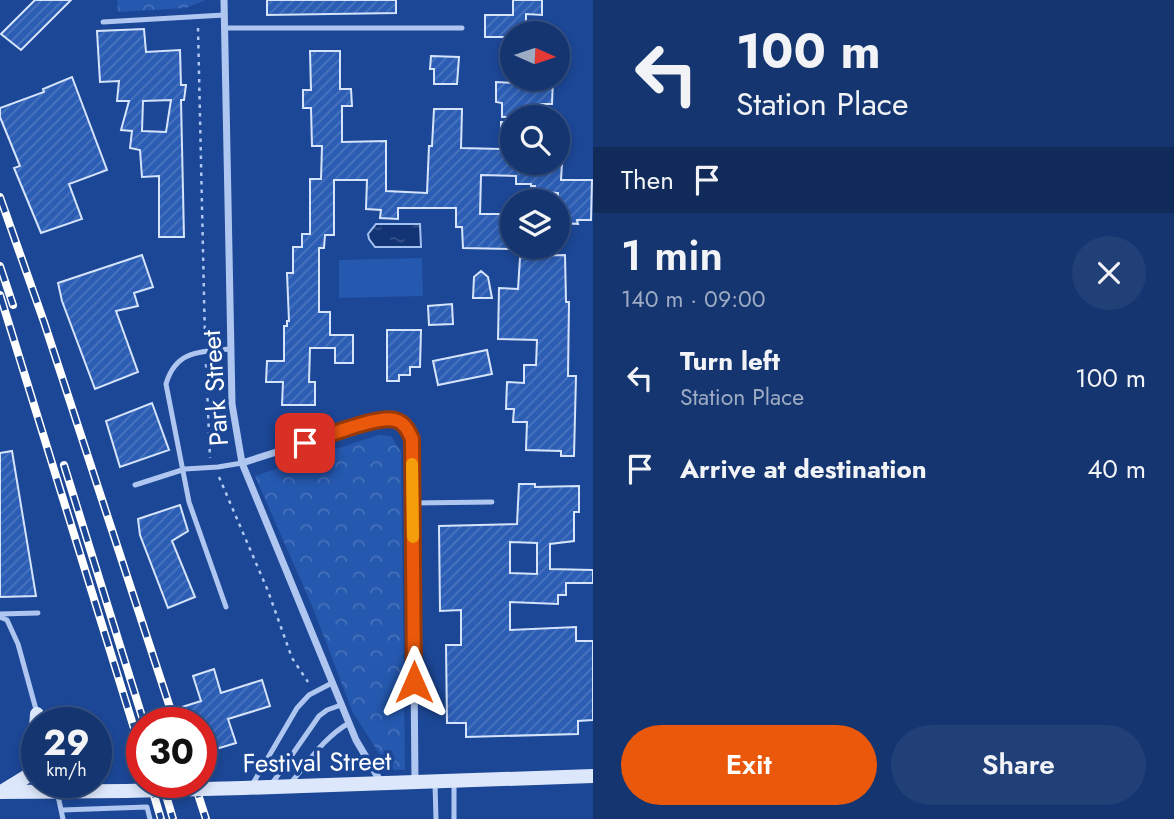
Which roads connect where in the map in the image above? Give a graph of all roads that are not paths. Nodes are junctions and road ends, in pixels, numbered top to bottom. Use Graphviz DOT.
graph roads {
  1 [pos="224,0"];
  2 [pos="224,15"];
  3 [pos="103,22"];
  4 [pos="224,27"];
  5 [pos="462,27"];
  6 [pos="231,349"];
  7 [pos="242,463"];
  8 [pos="181,470"];
  9 [pos="135,485"];
  10 [pos="492,502"];
  11 [pos="413,503"];
  12 [pos="226,607"];
  13 [pos="38,613"];
  14 [pos="0,615"];
  15 [pos="332,683"];
  16 [pos="341,705"];
  17 [pos="35,707"];
  18 [pos="349,723"];
  19 [pos="593,776"];
  20 [pos="21,780"];
  21 [pos="454,782"];
  22 [pos="435,783"];
  23 [pos="415,784"];
  24 [pos="382,785"];
  25 [pos="287,787"];
  26 [pos="247,788"];
  27 [pos="269,788"];
  28 [pos="21,790"];
  29 [pos="112,790"];
  30 [pos="0,792"];
  31 [pos="59,798"];
  32 [pos="62,810"];
  33 [pos="63,819"];
  34 [pos="150,819"];
  35 [pos="436,819"];
  36 [pos="454,819"];
  1 -- 2 [label="street, Park Street"];
  2 -- 3 [label="lane"];
  2 -- 4 [label="street, Park Street"];
  4 -- 5 [label="lane"];
  4 -- 6 [label="street, Park Street"];
  6 -- 7 [label="street, Park Street"];
  6 -- 8 [label="lane"];
  7 -- 8 [label="lane"];
  7 -- 11 [label="street"];
  7 -- 15 [label="street, Park Street"];
  8 -- 9 [label="lane"];
  8 -- 12 [label="lane"];
  10 -- 11 [label="lane"];
  11 -- 23 [label="street"];
  13 -- 14 [label="lane"];
  14 -- 17 [label="lane"];
  15 -- 16 [label="street, Park Street"];
  15 -- 26 [label="lane"];
  16 -- 18 [label="street, Park Street"];
  16 -- 27 [label="lane"];
  18 -- 24 [label="street, Park Street"];
  18 -- 25 [label="lane"];
  19 -- 21 [label="street, Festival Street"];
  20 -- 30 [label="street"];
  21 -- 22 [label="street, Festival Street"];
  21 -- 36 [label="lane"];
  22 -- 23 [label="street, Festival Street"];
  22 -- 35 [label="lane"];
  23 -- 24 [label="street, Festival Street"];
  24 -- 25 [label="street, Festival Street"];
  25 -- 27 [label="street, Festival Street"];
  26 -- 27 [label="street, Festival Street"];
  26 -- 29 [label="street, Festival Street, bridge"];
  28 -- 30 [label="street, Festival Street"];
  31 -- 32 [label="lane"];
  32 -- 33 [label="lane"];
  32 -- 34 [label="lane"];
}
